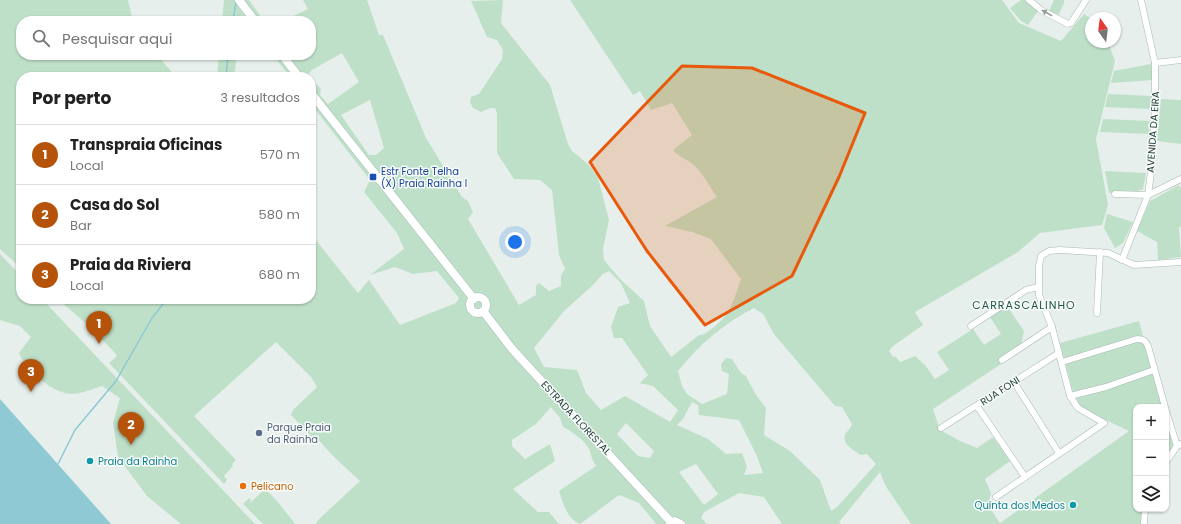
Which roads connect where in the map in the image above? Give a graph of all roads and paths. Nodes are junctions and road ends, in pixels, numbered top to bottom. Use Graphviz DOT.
graph roads {
  1 [pos="1029,0"];
  2 [pos="1086,0"];
  3 [pos="1141,0"];
  4 [pos="240,2"];
  5 [pos="251,16"];
  6 [pos="286,60"];
  7 [pos="1181,60"];
  8 [pos="1156,63"];
  9 [pos="295,72"];
  10 [pos="316,99"];
  11 [pos="1181,180"];
  12 [pos="1115,194"];
  13 [pos="1148,195"];
  14 [pos="1100,252"];
  15 [pos="1122,260"];
  16 [pos="1181,262"];
  17 [pos="1038,287"];
  18 [pos="1097,313"];
  19 [pos="971,326"];
  20 [pos="1052,327"];
  21 [pos="1059,353"];
  22 [pos="1002,360"];
  23 [pos="1062,362"];
  24 [pos="1154,370"];
  25 [pos="1014,382"];
  26 [pos="1070,396"];
  27 [pos="1164,404"];
  28 [pos="977,406"];
  29 [pos="1169,419"];
  30 [pos="941,428"];
  31 [pos="1179,445"];
  32 [pos="1060,453"];
  33 [pos="1169,458"];
  34 [pos="1025,477"];
  35 [pos="996,497"];
  36 [pos="1144,512"];
  37 [pos="670,523"];
  38 [pos="681,524"];
  39 [pos="1144,524"];
  2 -- 1 [label="street, one-way"];
  3 -- 8 [label="street, AVENIDA DA EIRA"];
  4 -- 5 [label="main road"];
  6 -- 9 [label="main road"];
  7 -- 8 [label="street"];
  8 -- 13 [label="street, AVENIDA DA EIRA"];
  10 -- 37 [label="main road, ESTRADA FLORESTAL"];
  11 -- 13 [label="street"];
  12 -- 13 [label="street"];
  13 -- 15 [label="street, AVENIDA DA EIRA"];
  14 -- 15 [label="street"];
  14 -- 17 [label="street"];
  14 -- 18 [label="street"];
  15 -- 16 [label="street"];
  17 -- 19 [label="street"];
  17 -- 20 [label="street"];
  20 -- 21 [label="street"];
  20 -- 22 [label="street"];
  21 -- 23 [label="street"];
  21 -- 25 [label="street, RUA FONI"];
  23 -- 24 [label="street"];
  23 -- 26 [label="street"];
  24 -- 26 [label="street"];
  24 -- 27 [label="street"];
  25 -- 28 [label="street, RUA FONI"];
  25 -- 32 [label="street"];
  26 -- 32 [label="street"];
  28 -- 30 [label="street, RUA FONI"];
  28 -- 34 [label="street"];
  29 -- 31 [label="street"];
  31 -- 33 [label="street"];
  32 -- 34 [label="street"];
  34 -- 35 [label="street"];
  36 -- 39 [label="street"];
  37 -- 38 [label="main road"];
}
